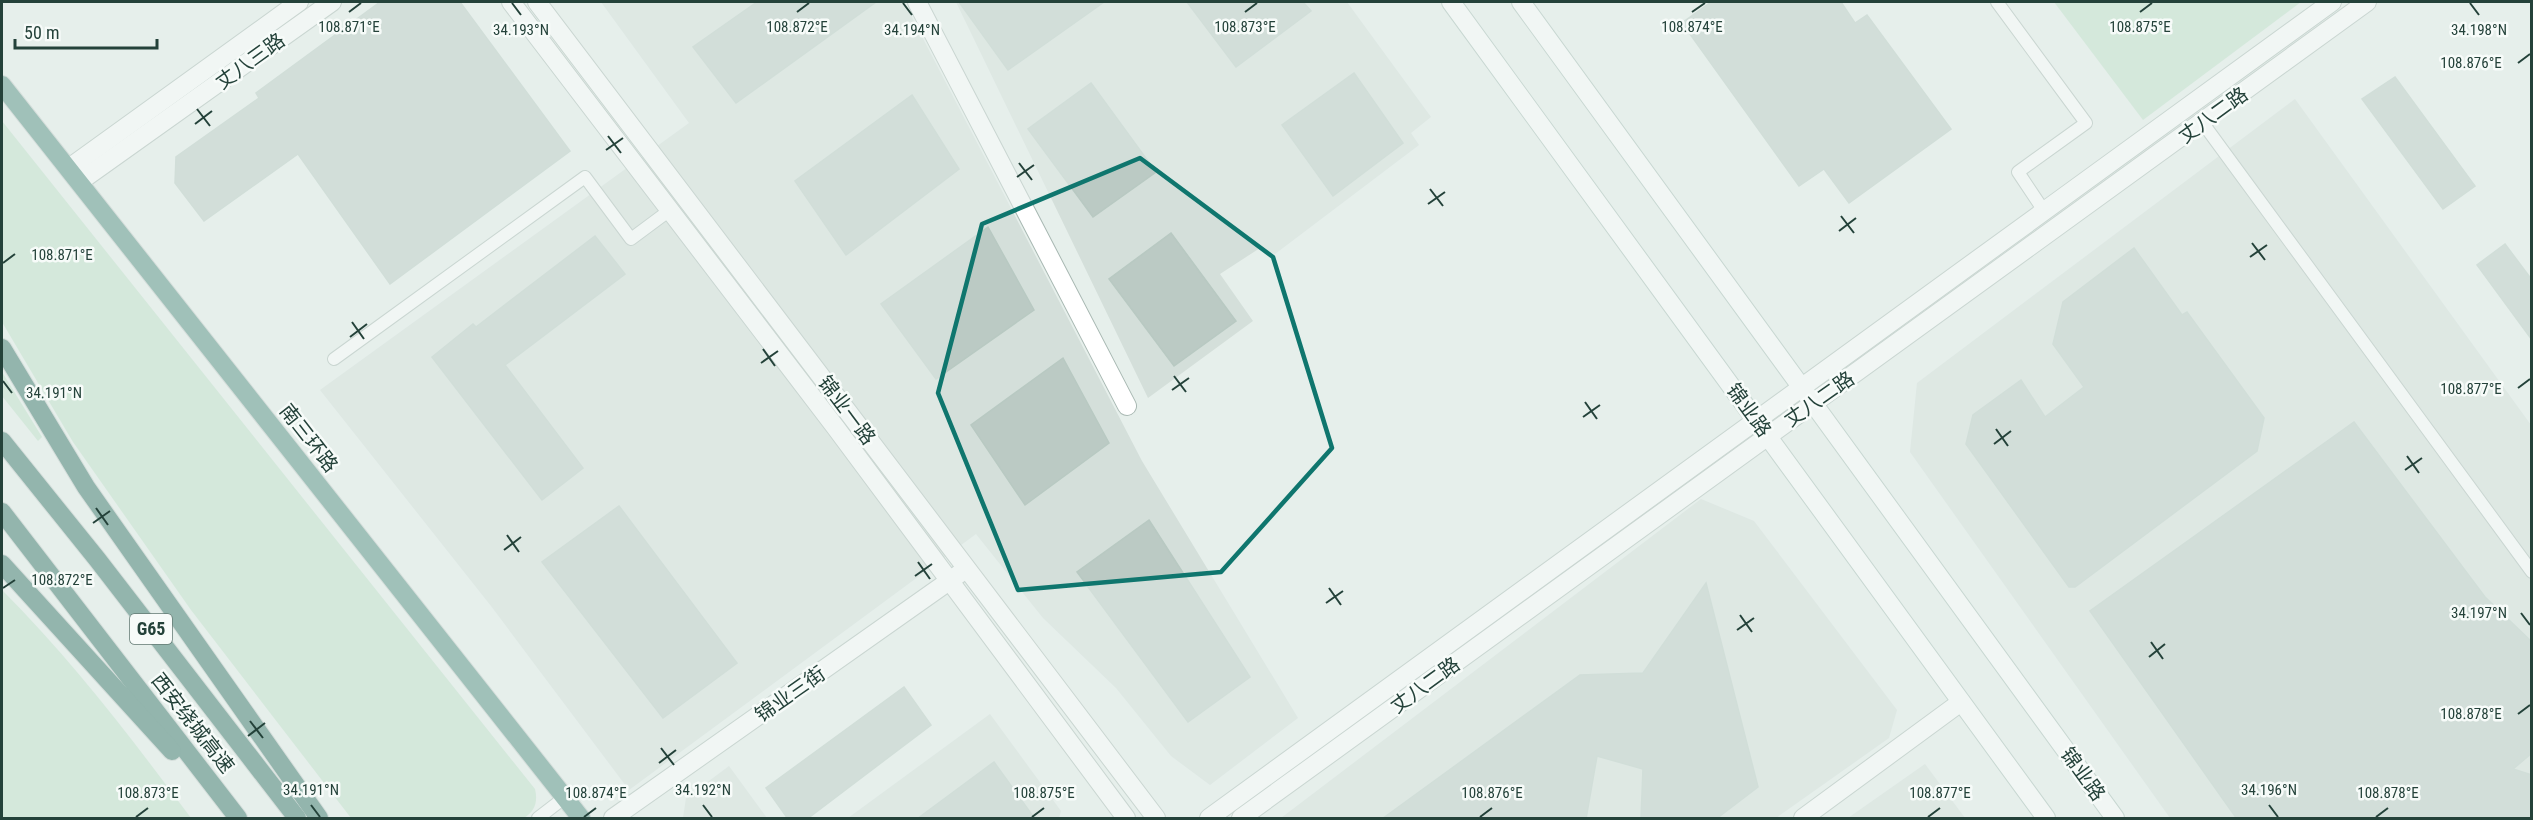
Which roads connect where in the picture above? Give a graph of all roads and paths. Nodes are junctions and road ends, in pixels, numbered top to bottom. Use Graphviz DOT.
graph roads {
  1 [pos="298,2"];
  2 [pos="332,2"];
  3 [pos="511,2"];
  4 [pos="537,2"];
  5 [pos="917,2"];
  6 [pos="1451,2"];
  7 [pos="1521,2"];
  8 [pos="1996,2"];
  9 [pos="2332,2"];
  10 [pos="2367,2"];
  11 [pos="2,85"];
  12 [pos="2202,122"];
  13 [pos="74,175"];
  14 [pos="670,210"];
  15 [pos="2044,211"];
  16 [pos="2,348"];
  17 [pos="334,359"];
  18 [pos="1802,388"];
  19 [pos="1814,404"];
  20 [pos="1127,406"];
  21 [pos="1762,428"];
  22 [pos="2,441"];
  23 [pos="2,512"];
  24 [pos="2,564"];
  25 [pos="966,568"];
  26 [pos="2532,572"];
  27 [pos="950,581"];
  28 [pos="1961,702"];
  29 [pos="564,798"];
  30 [pos="233,819"];
  31 [pos="238,819"];
  32 [pos="297,819"];
  33 [pos="319,819"];
  34 [pos="538,819"];
  35 [pos="581,819"];
  36 [pos="613,819"];
  37 [pos="1126,819"];
  38 [pos="1156,819"];
  39 [pos="1209,819"];
  40 [pos="1241,819"];
  41 [pos="1803,819"];
  42 [pos="2046,819"];
  43 [pos="2115,819"];
  1 -- 13 [label="street, 丈八三路"];
  2 -- 13 [label="street, 丈八三路"];
  3 -- 14 [label="street, 锦业一路"];
  4 -- 25 [label="street, 锦业一路"];
  5 -- 20 [label="street"];
  6 -- 21 [label="street, 锦业路"];
  7 -- 18 [label="street, 锦业路"];
  8 -- 15 [label="lane"];
  9 -- 15 [label="street, 丈八二路"];
  10 -- 12 [label="street, 丈八二路"];
  11 -- 13 [label="highway, 南三环路"];
  12 -- 19 [label="street, 丈八二路"];
  12 -- 26 [label="lane"];
  13 -- 29 [label="highway, 南三环路"];
  14 -- 17 [label="lane"];
  14 -- 27 [label="street, 锦业一路"];
  15 -- 18 [label="street, 丈八二路"];
  16 -- 33 [label="highway"];
  18 -- 19 [label="street, 锦业路"];
  18 -- 21 [label="street, 丈八二路"];
  19 -- 21 [label="street, 丈八二路"];
  19 -- 43 [label="street, 锦业路"];
  21 -- 28 [label="street, 锦业路"];
  21 -- 39 [label="street, 丈八二路"];
  21 -- 40 [label="street, 丈八二路"];
  22 -- 32 [label="highway, 西安绕城高速 / G65"];
  23 -- 31 [label="highway, 西安绕城高速 / G65"];
  24 -- 30 [label="highway"];
  25 -- 27 [label="street, 锦业三街"];
  25 -- 38 [label="street, 锦业一路"];
  27 -- 36 [label="street, 锦业三街"];
  27 -- 37 [label="street, 锦业一路"];
  28 -- 41 [label="street"];
  28 -- 42 [label="street, 锦业路"];
  29 -- 34 [label="lane"];
  29 -- 35 [label="highway, 南三环路"];
}
